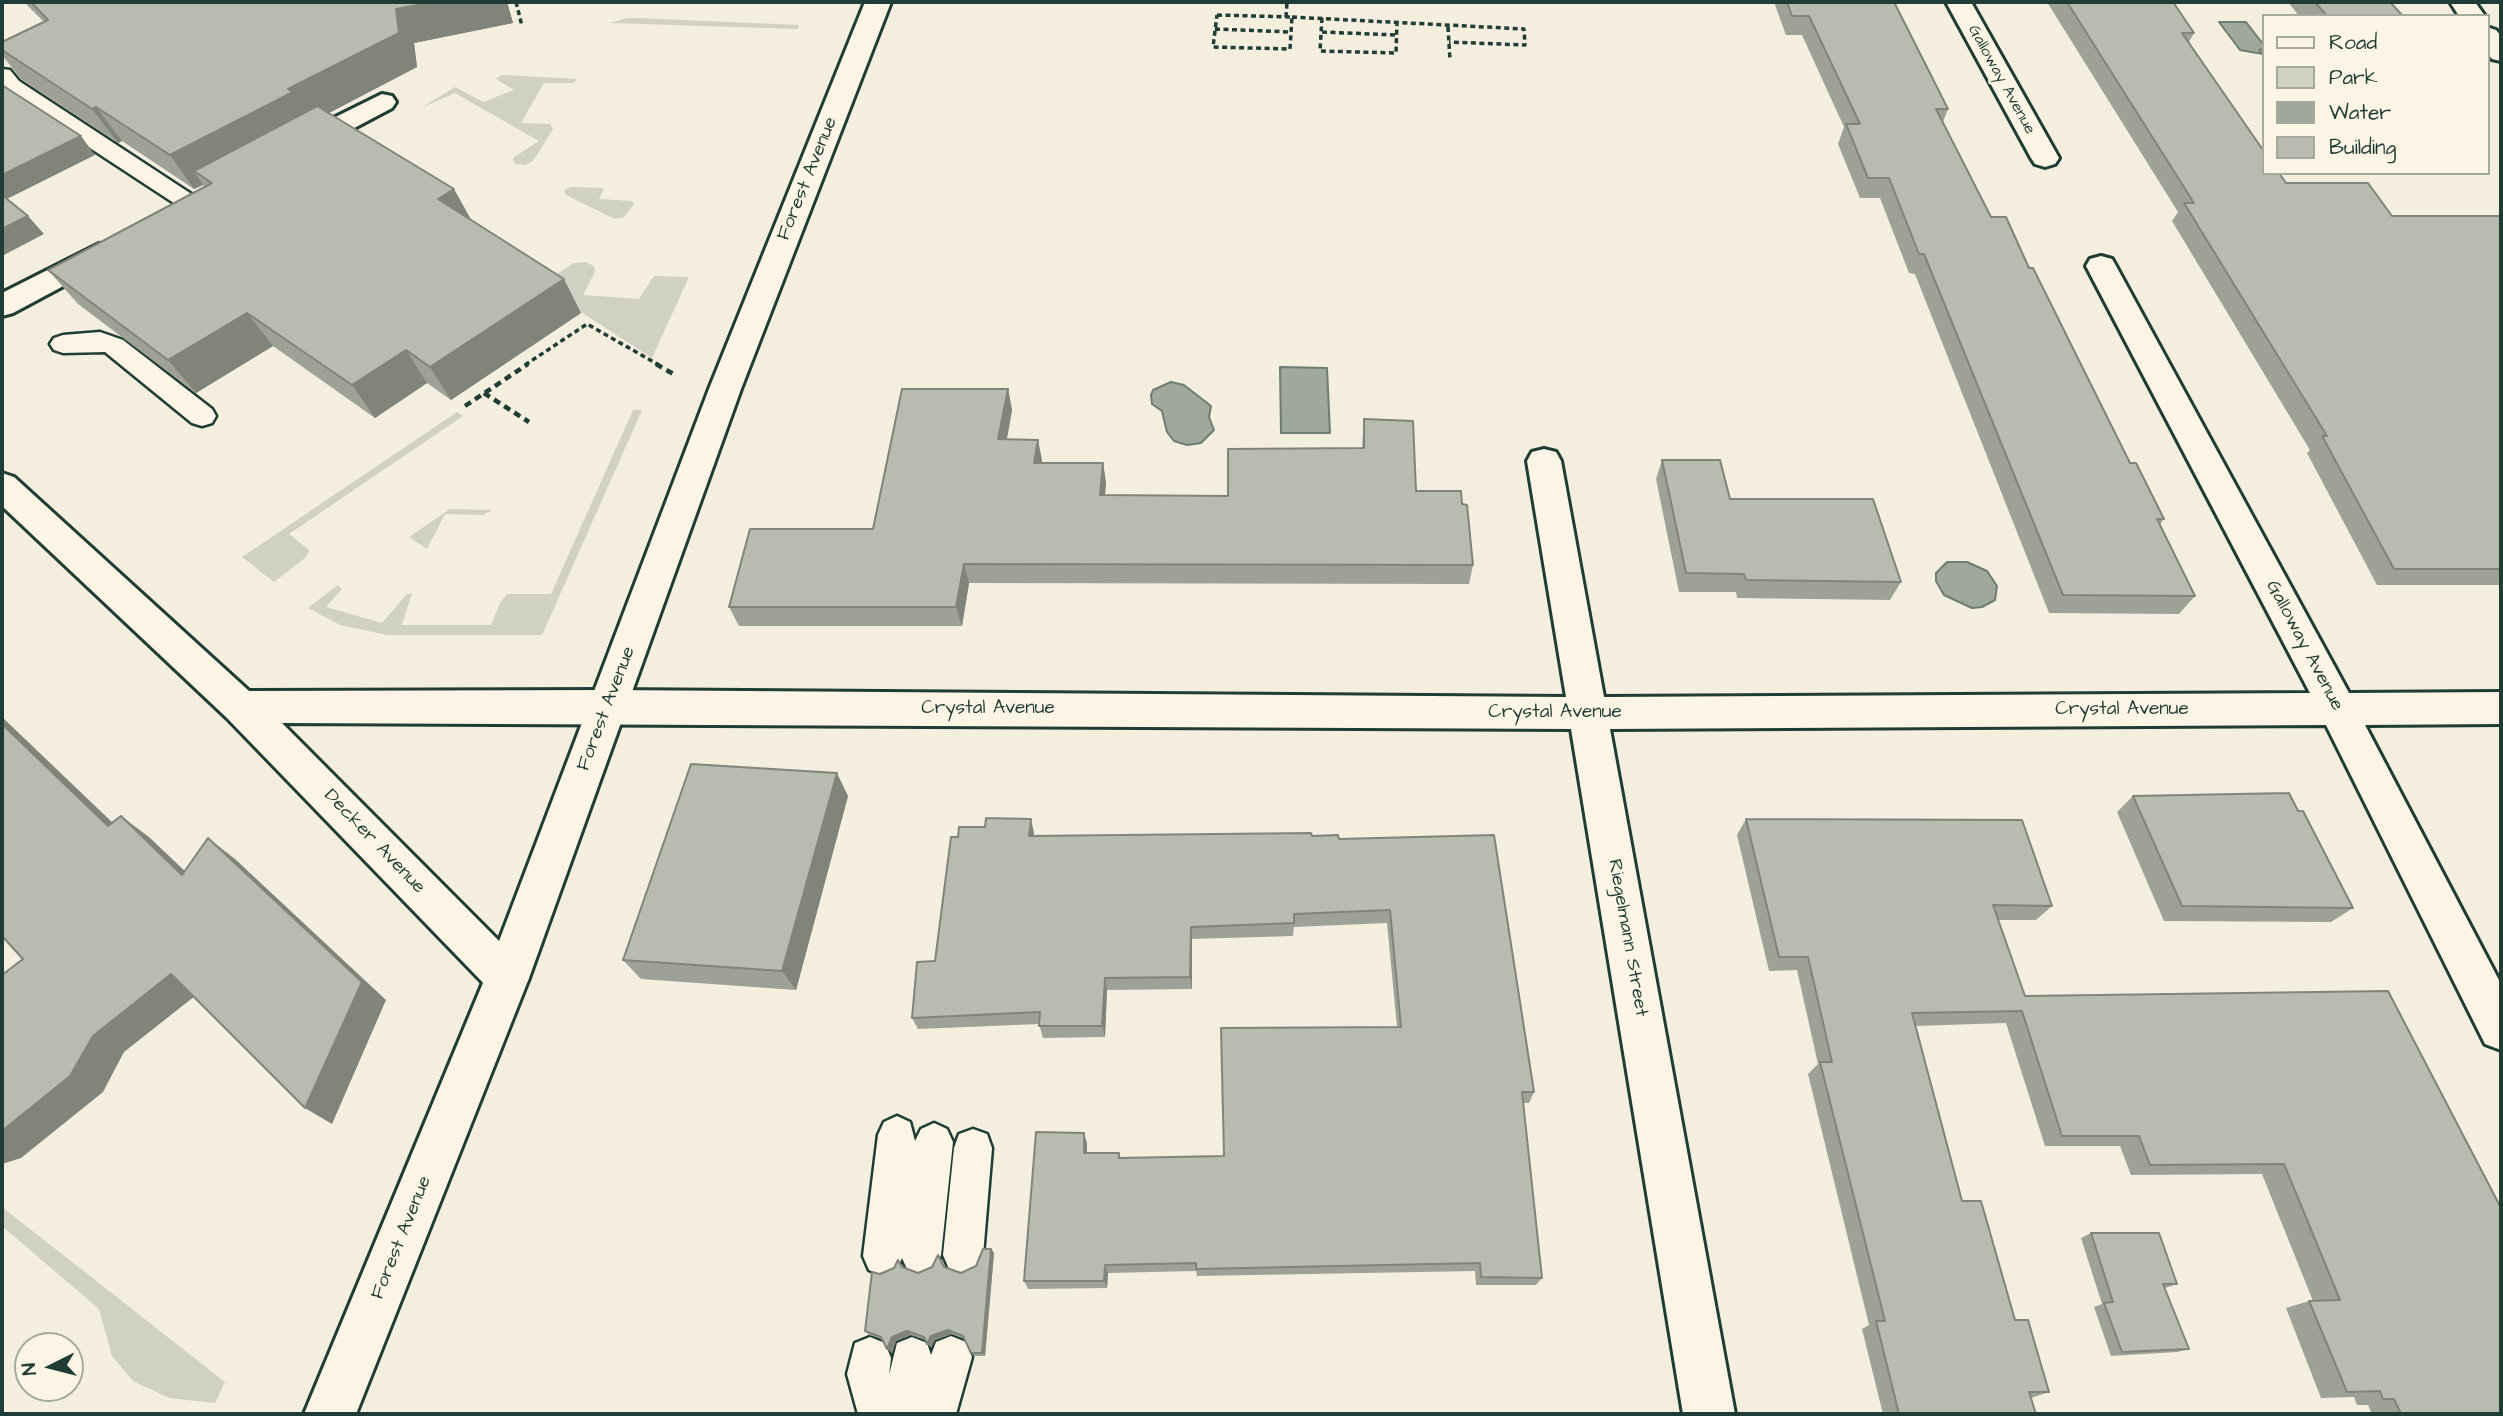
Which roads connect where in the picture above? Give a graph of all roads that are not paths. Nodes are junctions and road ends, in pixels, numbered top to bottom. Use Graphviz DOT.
graph roads {
  1 [pos="878,2"];
  2 [pos="1958,2"];
  3 [pos="2489,38"];
  4 [pos="2501,53"];
  5 [pos="2,75"];
  6 [pos="382,102"];
  7 [pos="2045,158"];
  8 [pos="275,160"];
  9 [pos="191,204"];
  10 [pos="119,243"];
  11 [pos="2101,266"];
  12 [pos="2,306"];
  13 [pos="64,344"];
  14 [pos="202,416"];
  15 [pos="1544,461"];
  16 [pos="2,486"];
  17 [pos="609,706"];
  18 [pos="241,707"];
  19 [pos="2337,708"];
  20 [pos="2501,708"];
  21 [pos="1588,713"];
  22 [pos="507,978"];
  23 [pos="2501,1029"];
  24 [pos="974,1148"];
  25 [pos="921,1255"];
  26 [pos="963,1255"];
  27 [pos="883,1256"];
  28 [pos="870,1358"];
  29 [pos="330,1414"];
  30 [pos="879,1414"];
  31 [pos="906,1414"];
  32 [pos="935,1414"];
  33 [pos="1709,1414"];
  1 -- 17 [label="street, Forest Avenue"];
  2 -- 7 [label="street, Galloway Avenue"];
  3 -- 4 [label="street"];
  5 -- 9 [label="lane"];
  6 -- 8 [label="street"];
  10 -- 12 [label="street"];
  11 -- 19 [label="street, Galloway Avenue"];
  13 -- 14 [label="lane"];
  15 -- 21 [label="street, Riegelmann Street"];
  16 -- 18 [label="street, Decker Avenue"];
  17 -- 18 [label="street"];
  17 -- 21 [label="street, Crystal Avenue"];
  17 -- 22 [label="street, Forest Avenue"];
  18 -- 22 [label="street, Decker Avenue"];
  19 -- 20 [label="street, Crystal Avenue"];
  19 -- 21 [label="street, Crystal Avenue"];
  19 -- 23 [label="street, Galloway Avenue"];
  21 -- 33 [label="street, Riegelmann Street"];
  22 -- 29 [label="street, Forest Avenue"];
  24 -- 26 [label="lane"];
  25 -- 27 [label="lane"];
  28 -- 30 [label="lane"];
  31 -- 32 [label="lane"];
}
